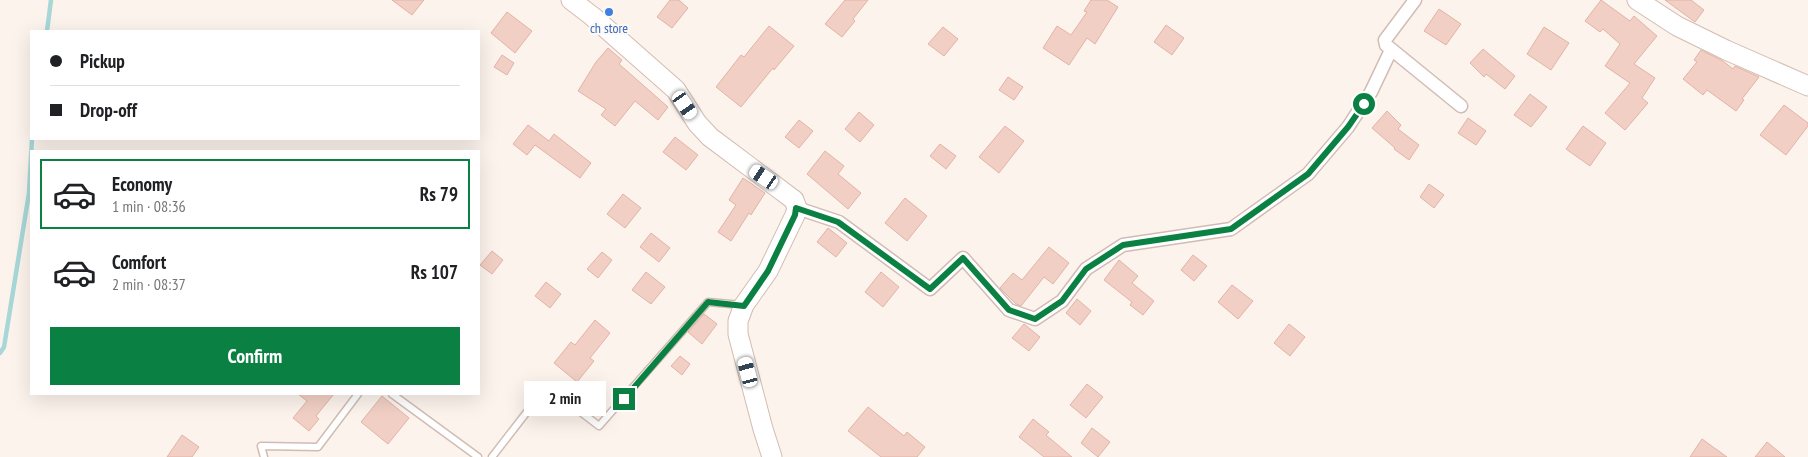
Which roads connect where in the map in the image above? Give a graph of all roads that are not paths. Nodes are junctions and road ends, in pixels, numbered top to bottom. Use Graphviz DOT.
graph roads {
  1 [pos="571,0"];
  2 [pos="1414,0"];
  3 [pos="1637,0"];
  4 [pos="1391,50"];
  5 [pos="1808,86"];
  6 [pos="1461,106"];
  7 [pos="796,208"];
  8 [pos="744,306"];
  9 [pos="357,395"];
  10 [pos="393,395"];
  11 [pos="264,457"];
  12 [pos="478,457"];
  13 [pos="492,457"];
  14 [pos="772,457"];
  1 -- 7 [label="main road"];
  2 -- 4 [label="street"];
  3 -- 5 [label="main road"];
  4 -- 6 [label="street"];
  4 -- 7 [label="street"];
  7 -- 8 [label="main road"];
  8 -- 13 [label="lane"];
  8 -- 14 [label="main road"];
  9 -- 11 [label="lane"];
  10 -- 12 [label="lane"];
}
